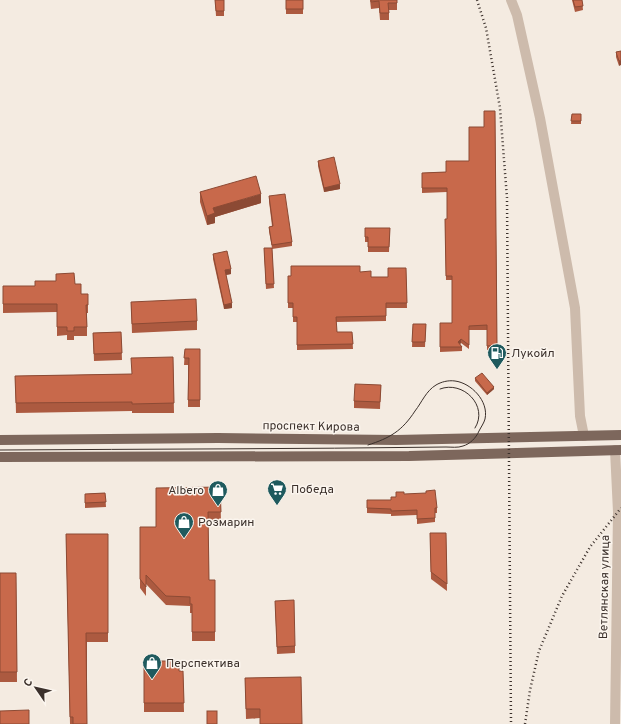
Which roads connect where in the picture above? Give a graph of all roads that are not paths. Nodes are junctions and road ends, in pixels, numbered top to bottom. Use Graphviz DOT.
graph roads {
  1 [pos="511,0"];
  2 [pos="621,435"];
  3 [pos="584,436"];
  4 [pos="0,440"];
  5 [pos="618,450"];
  6 [pos="0,458"];
  7 [pos="615,724"];
  1 -- 3 [label="street"];
  2 -- 3 [label="main road, проспект Кирова"];
  3 -- 4 [label="main road, проспект Кирова"];
  5 -- 6 [label="main road"];
  5 -- 7 [label="street, Ветлянская улица"];
}
